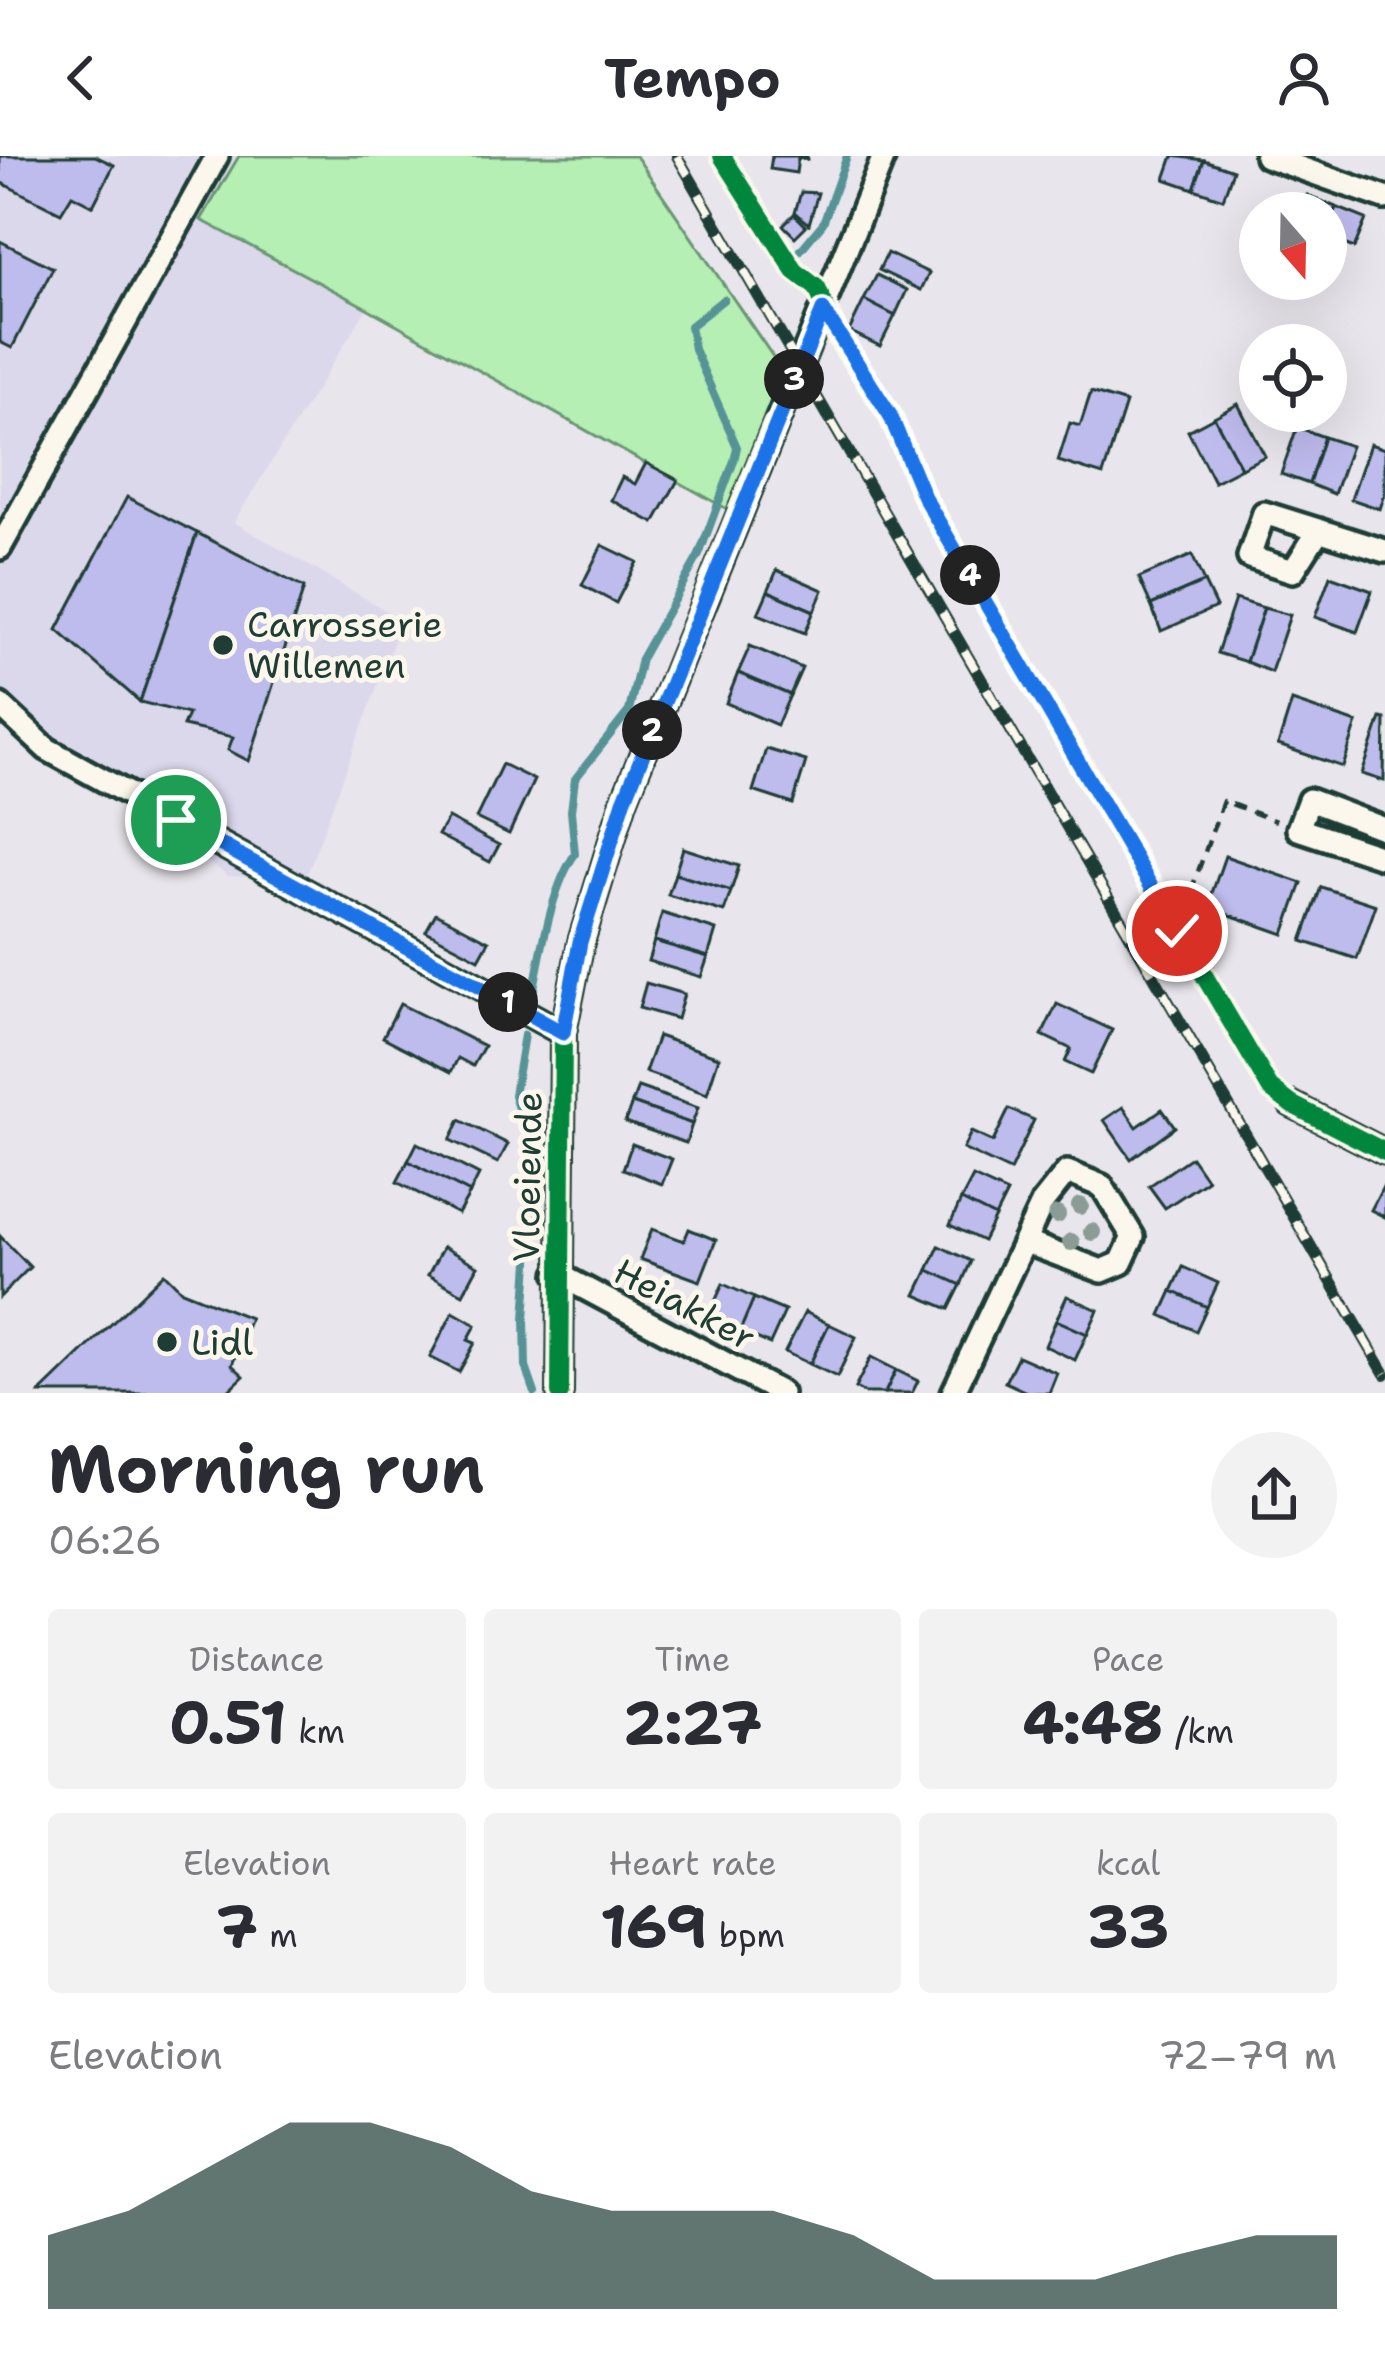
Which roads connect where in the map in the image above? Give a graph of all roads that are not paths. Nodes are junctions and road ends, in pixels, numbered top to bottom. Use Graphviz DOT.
graph roads {
  1 [pos="217,156"];
  2 [pos="884,156"];
  3 [pos="1266,156"];
  4 [pos="1385,198"];
  5 [pos="1318,530"];
  6 [pos="0,548"];
  7 [pos="1385,551"];
  8 [pos="0,705"];
  9 [pos="1385,829"];
  10 [pos="1385,858"];
  11 [pos="563,1033"];
  12 [pos="1291,1104"];
  13 [pos="1385,1152"];
  14 [pos="1025,1243"];
  15 [pos="558,1274"];
  16 [pos="560,1393"];
  17 [pos="782,1393"];
  18 [pos="952,1393"];
  1 -- 6 [label="street"];
  2 -- 11 [label="street, Vloeiende"];
  3 -- 4 [label="street"];
  5 -- 7 [label="street"];
  8 -- 11 [label="street"];
  9 -- 10 [label="street"];
  11 -- 15 [label="street, Vloeiende"];
  12 -- 13 [label="street"];
  14 -- 14 [label="street"];
  14 -- 18 [label="street"];
  15 -- 16 [label="street, Vloeiende"];
  15 -- 17 [label="street, Heiakker"];
}
